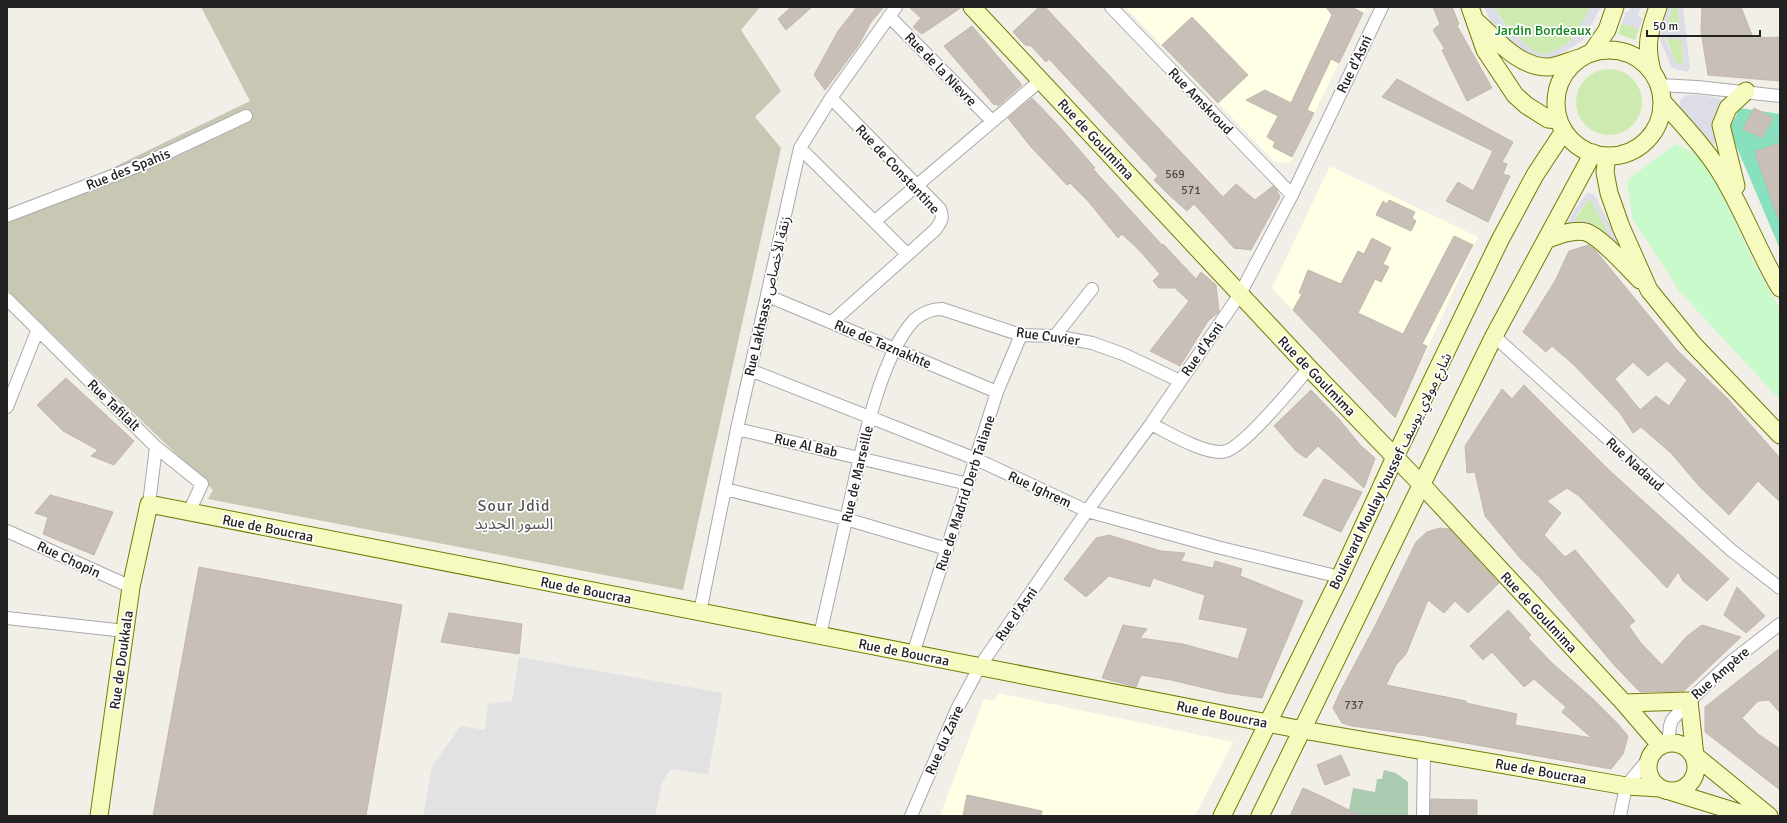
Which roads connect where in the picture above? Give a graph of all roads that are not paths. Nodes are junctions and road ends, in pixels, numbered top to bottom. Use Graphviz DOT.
graph roads {
  1 [pos="972,7"];
  2 [pos="1111,7"];
  3 [pos="1382,7"];
  4 [pos="1615,7"];
  5 [pos="1658,7"];
  6 [pos="893,11"];
  7 [pos="1473,14"];
  8 [pos="1588,54"];
  9 [pos="1042,80"];
  10 [pos="1658,86"];
  11 [pos="1746,91"];
  12 [pos="1780,96"];
  13 [pos="831,98"];
  14 [pos="246,116"];
  15 [pos="992,121"];
  16 [pos="1562,125"];
  17 [pos="800,148"];
  18 [pos="1600,154"];
  19 [pos="917,185"];
  20 [pos="1292,195"];
  21 [pos="1742,212"];
  22 [pos="7,216"];
  23 [pos="875,221"];
  24 [pos="1546,240"];
  25 [pos="907,254"];
  26 [pos="1780,288"];
  27 [pos="1092,289"];
  28 [pos="1649,290"];
  29 [pos="1240,294"];
  30 [pos="768,296"];
  31 [pos="7,299"];
  32 [pos="915,320"];
  33 [pos="832,322"];
  34 [pos="38,329"];
  35 [pos="1022,334"];
  36 [pos="1054,336"];
  37 [pos="1494,336"];
  38 [pos="895,349"];
  39 [pos="1309,368"];
  40 [pos="750,370"];
  41 [pos="1180,381"];
  42 [pos="997,392"];
  43 [pos="7,407"];
  44 [pos="870,419"];
  45 [pos="1151,424"];
  46 [pos="737,429"];
  47 [pos="1780,435"];
  48 [pos="156,447"];
  49 [pos="1395,457"];
  50 [pos="860,458"];
  51 [pos="976,458"];
  52 [pos="968,484"];
  53 [pos="1422,485"];
  54 [pos="725,489"];
  55 [pos="149,504"];
  56 [pos="1087,511"];
  57 [pos="189,512"];
  58 [pos="846,519"];
  59 [pos="7,531"];
  60 [pos="947,549"];
  61 [pos="1340,577"];
  62 [pos="131,588"];
  63 [pos="1780,588"];
  64 [pos="700,612"];
  65 [pos="7,618"];
  66 [pos="1780,624"];
  67 [pos="125,631"];
  68 [pos="820,635"];
  69 [pos="913,654"];
  70 [pos="980,666"];
  71 [pos="1689,701"];
  72 [pos="1624,703"];
  73 [pos="1268,723"];
  74 [pos="1303,730"];
  75 [pos="1665,744"];
  76 [pos="1424,751"];
  77 [pos="1694,754"];
  78 [pos="1626,786"];
  79 [pos="1665,790"];
  80 [pos="99,816"];
  81 [pos="911,816"];
  82 [pos="1222,816"];
  83 [pos="1260,816"];
  84 [pos="1423,816"];
  85 [pos="1620,816"];
  86 [pos="1750,816"];
  87 [pos="1769,816"];
  1 -- 9 [label="street, Rue de Goulmima"];
  2 -- 20 [label="street, Rue Amskroud"];
  3 -- 20 [label="street, Rue d'Asni"];
  4 -- 8 [label="street"];
  5 -- 10 [label="street"];
  6 -- 13 [label="street, Rue Lakhsass زنقة الأخصاص"];
  6 -- 15 [label="street, Rue de la Nievre"];
  7 -- 8 [label="street"];
  7 -- 16 [label="street"];
  8 -- 10 [label="street"];
  8 -- 16 [label="street"];
  9 -- 15 [label="street"];
  9 -- 29 [label="street, Rue de Goulmima"];
  10 -- 11 [label="street"];
  10 -- 18 [label="street"];
  10 -- 21 [label="street"];
  11 -- 12 [label="street"];
  11 -- 21 [label="street"];
  13 -- 17 [label="street, Rue Lakhsass زنقة الأخصاص"];
  13 -- 19 [label="street, Rue de Constantine"];
  14 -- 22 [label="street, Rue des Spahis"];
  15 -- 19 [label="street"];
  16 -- 18 [label="street"];
  16 -- 49 [label="street, Boulevard Moulay Youssef شارع مولاي يوسف"];
  17 -- 23 [label="street"];
  17 -- 30 [label="street, Rue Lakhsass زنقة الأخصاص"];
  18 -- 24 [label="street"];
  18 -- 28 [label="street"];
  19 -- 23 [label="street"];
  19 -- 25 [label="street, Rue de Constantine"];
  20 -- 29 [label="street, Rue d'Asni"];
  21 -- 26 [label="street"];
  23 -- 25 [label="street"];
  24 -- 28 [label="street"];
  24 -- 37 [label="street"];
  25 -- 33 [label="street, Rue de Constantine"];
  27 -- 36 [label="street"];
  28 -- 47 [label="street"];
  29 -- 39 [label="street, Rue de Goulmima"];
  29 -- 41 [label="street, Rue d'Asni"];
  30 -- 33 [label="street, Rue de Taznakhte"];
  30 -- 40 [label="street, Rue Lakhsass زنقة الأخصاص"];
  31 -- 34 [label="street, Rue Tafilalt"];
  32 -- 35 [label="street, Rue Cuvier"];
  32 -- 38 [label="street, Rue de Marseille"];
  33 -- 38 [label="street, Rue de Taznakhte"];
  34 -- 43 [label="street"];
  34 -- 48 [label="street, Rue Tafilalt"];
  35 -- 36 [label="street, Rue Cuvier"];
  35 -- 42 [label="street, Rue de Madrid Derb Taliane"];
  36 -- 41 [label="street, Rue Cuvier"];
  37 -- 53 [label="street"];
  37 -- 63 [label="street, Rue Nadaud"];
  38 -- 42 [label="street, Rue de Taznakhte"];
  38 -- 44 [label="street, Rue de Marseille"];
  39 -- 45 [label="street"];
  39 -- 49 [label="street, Rue de Goulmima"];
  40 -- 44 [label="street, Rue Ighrem"];
  40 -- 46 [label="street, Rue Lakhsass زنقة الأخصاص"];
  41 -- 45 [label="street, Rue d'Asni"];
  42 -- 51 [label="street, Rue de Madrid Derb Taliane"];
  44 -- 50 [label="street, Rue de Marseille"];
  44 -- 51 [label="street, Rue Ighrem"];
  45 -- 56 [label="street, Rue d'Asni"];
  46 -- 50 [label="street, Rue Al Bab"];
  46 -- 54 [label="street, Rue Lakhsass زنقة الأخصاص"];
  48 -- 55 [label="street"];
  48 -- 57 [label="street, Rue Tafilalt"];
  49 -- 53 [label="street, Rue de Goulmima"];
  49 -- 61 [label="street, Boulevard Moulay Youssef شارع مولاي يوسف"];
  50 -- 52 [label="street, Rue Al Bab"];
  50 -- 58 [label="street, Rue de Marseille"];
  51 -- 52 [label="street, Rue de Madrid Derb Taliane"];
  51 -- 56 [label="street, Rue Ighrem"];
  52 -- 60 [label="street, Rue de Madrid Derb Taliane"];
  53 -- 72 [label="street, Rue de Goulmima"];
  53 -- 74 [label="street"];
  54 -- 58 [label="street"];
  54 -- 64 [label="street, Rue Lakhsass زنقة الأخصاص"];
  55 -- 57 [label="street, Rue de Boucraa"];
  55 -- 62 [label="street, Rue de Doukkala"];
  56 -- 61 [label="street, Rue Ighrem"];
  56 -- 70 [label="street, Rue d'Asni"];
  57 -- 64 [label="street, Rue de Boucraa"];
  58 -- 60 [label="street"];
  58 -- 68 [label="street, Rue de Marseille"];
  59 -- 62 [label="street, Rue Chopin"];
  60 -- 69 [label="street, Rue de Madrid Derb Taliane"];
  61 -- 73 [label="street, Boulevard Moulay Youssef شارع مولاي يوسف"];
  62 -- 67 [label="street, Rue de Doukkala"];
  64 -- 68 [label="street, Rue de Boucraa"];
  65 -- 67 [label="street"];
  66 -- 71 [label="street, Rue Ampère"];
  67 -- 80 [label="street, Rue de Doukkala"];
  68 -- 69 [label="street, Rue de Boucraa"];
  69 -- 70 [label="street, Rue de Boucraa"];
  70 -- 73 [label="street, Rue de Boucraa"];
  70 -- 81 [label="street, Rue du Zaïre"];
  71 -- 72 [label="street"];
  71 -- 75 [label="street, Rue Ampère"];
  71 -- 77 [label="street"];
  72 -- 75 [label="street, Rue de Goulmima"];
  73 -- 74 [label="street, Rue de Boucraa"];
  73 -- 82 [label="street, Boulevard Moulay Youssef شارع مولاي يوسف"];
  74 -- 76 [label="street, Rue de Boucraa"];
  74 -- 83 [label="street"];
  75 -- 77 [label="street"];
  75 -- 78 [label="street, Rue Ampère"];
  75 -- 79 [label="street"];
  76 -- 78 [label="street, Rue de Boucraa"];
  76 -- 84 [label="street"];
  77 -- 79 [label="street"];
  77 -- 87 [label="street"];
  78 -- 79 [label="street, Rue de Boucraa"];
  78 -- 85 [label="street"];
  79 -- 86 [label="street"];
}
